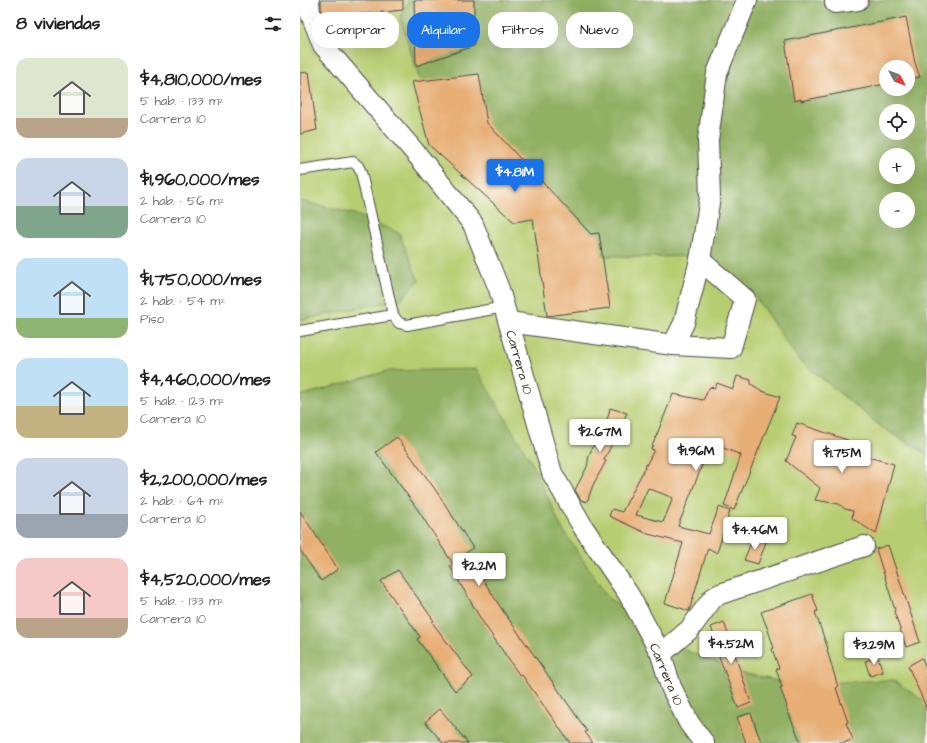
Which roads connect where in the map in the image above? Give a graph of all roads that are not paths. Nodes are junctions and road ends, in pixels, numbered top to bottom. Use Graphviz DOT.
graph roads {
  1 [pos="309,0"];
  2 [pos="747,0"];
  3 [pos="858,0"];
  4 [pos="835,3"];
  5 [pos="300,170"];
  6 [pos="700,260"];
  7 [pos="506,315"];
  8 [pos="393,316"];
  9 [pos="300,331"];
  10 [pos="673,345"];
  11 [pos="864,546"];
  12 [pos="661,654"];
  13 [pos="704,743"];
  1 -- 7 [label="street, Carrera 10"];
  2 -- 6 [label="street"];
  3 -- 4 [label="street"];
  5 -- 8 [label="lane"];
  6 -- 10 [label="street"];
  6 -- 10 [label="street"];
  7 -- 8 [label="lane"];
  7 -- 10 [label="street"];
  7 -- 12 [label="street, Carrera 10"];
  8 -- 9 [label="lane"];
  11 -- 12 [label="street"];
  12 -- 13 [label="street, Carrera 10"];
}
